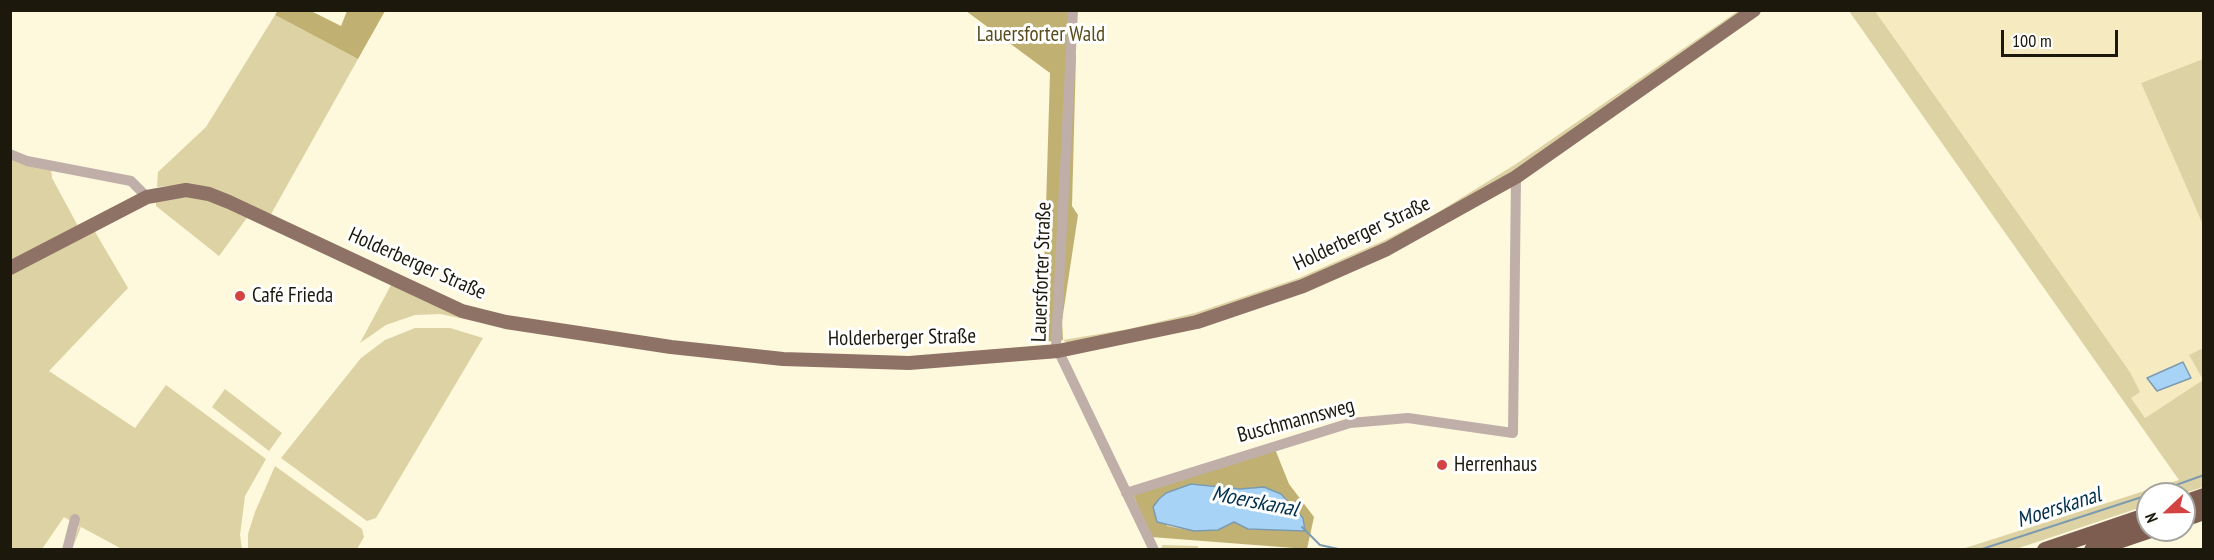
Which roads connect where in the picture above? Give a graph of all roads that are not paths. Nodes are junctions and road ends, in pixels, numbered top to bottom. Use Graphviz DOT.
graph roads {
  1 [pos="1073,10"];
  2 [pos="1754,10"];
  3 [pos="10,154"];
  4 [pos="1516,177"];
  5 [pos="147,196"];
  6 [pos="10,268"];
  7 [pos="1058,351"];
  8 [pos="1126,493"];
  9 [pos="75,519"];
  10 [pos="2136,519"];
  11 [pos="2136,535"];
  12 [pos="67,549"];
  13 [pos="1154,549"];
  14 [pos="2045,549"];
  15 [pos="2092,549"];
  1 -- 7 [label="street, Lauersforter Straße"];
  2 -- 4 [label="main road, Holderberger Straße"];
  3 -- 5 [label="street"];
  4 -- 7 [label="main road, Holderberger Straße"];
  4 -- 8 [label="street, Buschmannsweg"];
  5 -- 6 [label="main road, Holderberger Straße"];
  5 -- 7 [label="main road, Holderberger Straße"];
  7 -- 8 [label="street, Lauersforter Straße"];
  8 -- 13 [label="street, Lauersforter Straße"];
  9 -- 12 [label="street"];
  10 -- 14 [label="highway"];
  11 -- 15 [label="highway"];
}
